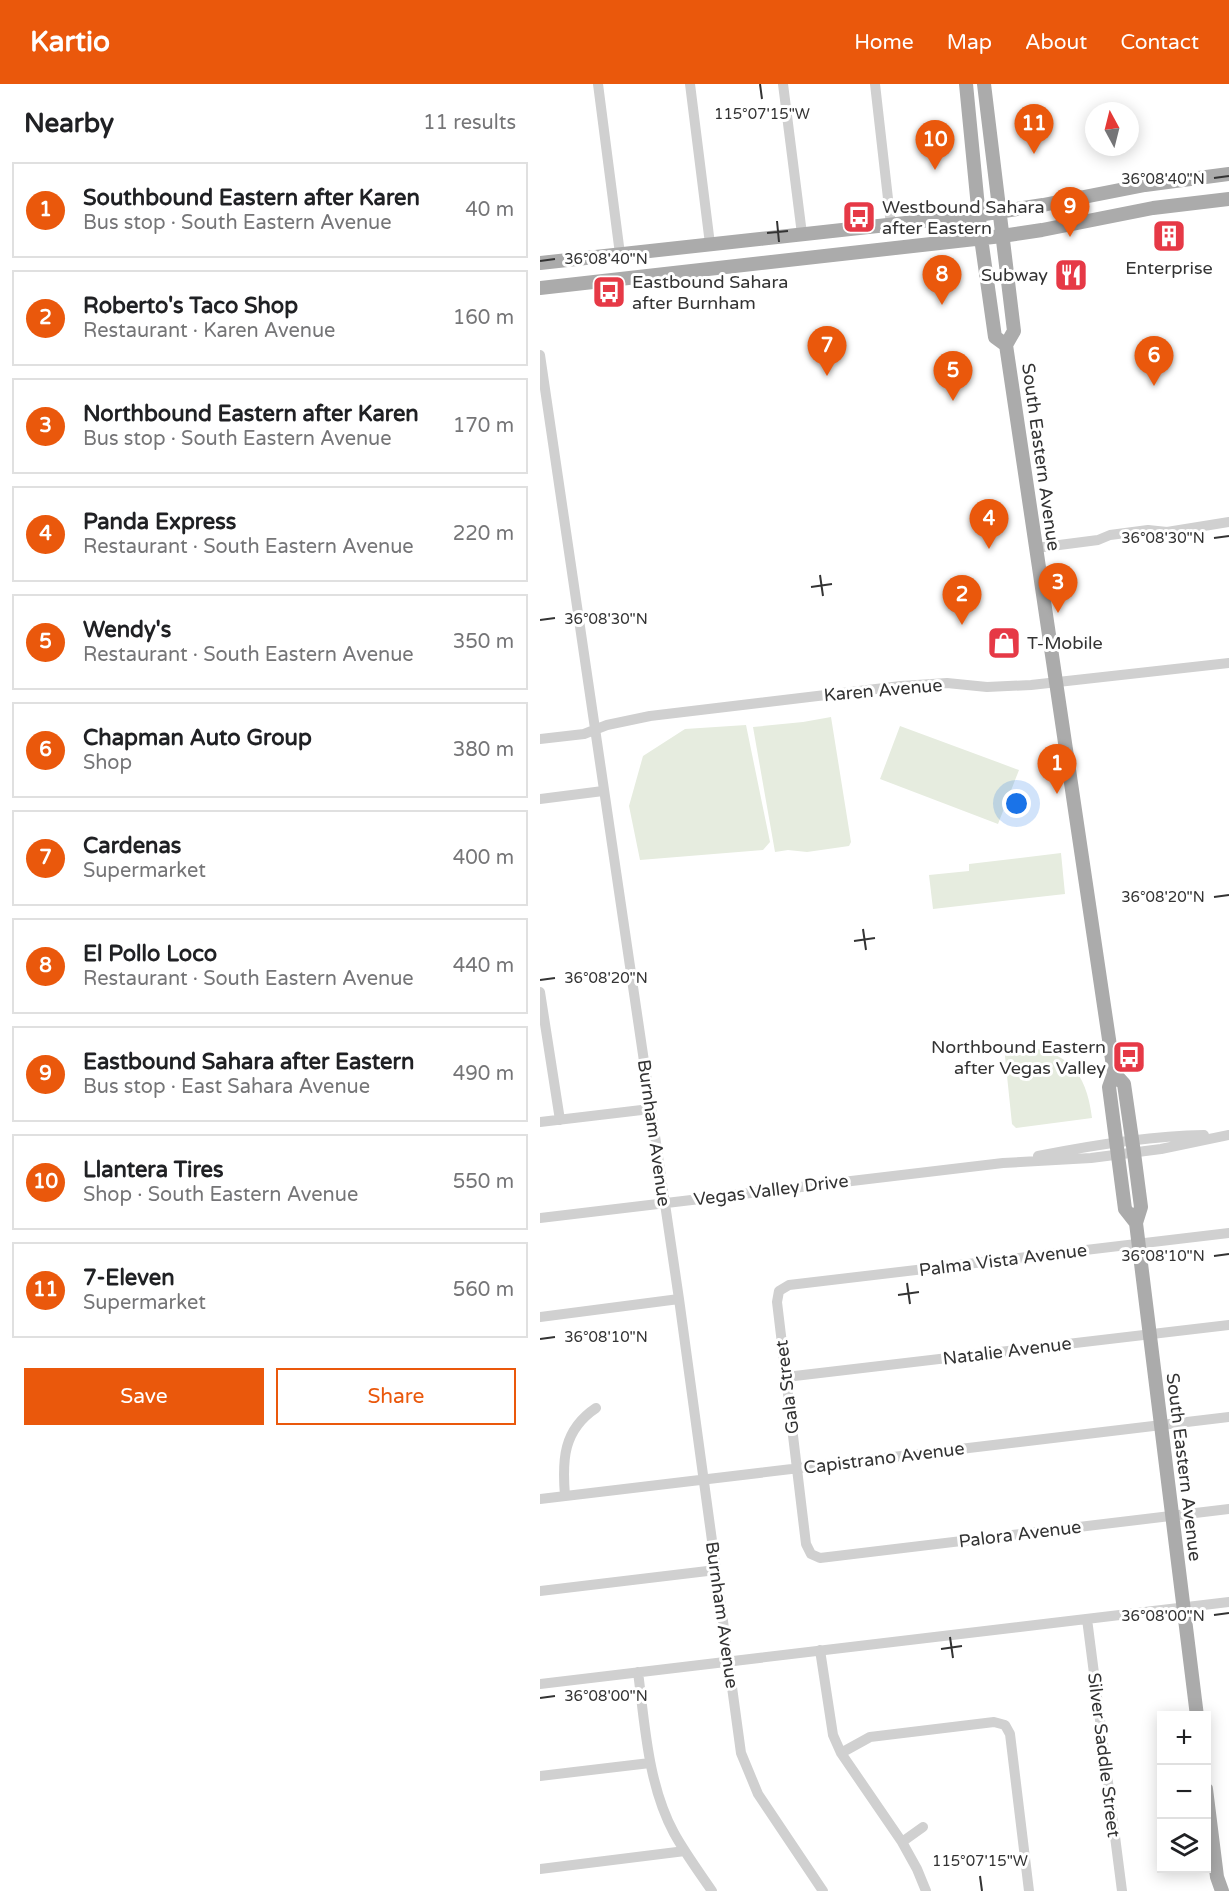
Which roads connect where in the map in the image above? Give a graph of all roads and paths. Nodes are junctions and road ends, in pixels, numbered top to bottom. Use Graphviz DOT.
graph roads {
  1 [pos="598,84"];
  2 [pos="690,84"];
  3 [pos="783,84"];
  4 [pos="875,84"];
  5 [pos="966,84"];
  6 [pos="984,84"];
  7 [pos="1229,174"];
  8 [pos="1211,177"];
  9 [pos="1229,199"];
  10 [pos="1206,201"];
  11 [pos="1000,212"];
  12 [pos="978,215"];
  13 [pos="891,225"];
  14 [pos="802,234"];
  15 [pos="1002,236"];
  16 [pos="981,238"];
  17 [pos="753,240"];
  18 [pos="710,244"];
  19 [pos="620,254"];
  20 [pos="540,263"];
  21 [pos="756,263"];
  22 [pos="540,288"];
  23 [pos="1006,345"];
  24 [pos="540,355"];
  25 [pos="1229,522"];
  26 [pos="1036,548"];
  27 [pos="1229,663"];
  28 [pos="1056,682"];
  29 [pos="596,729"];
  30 [pos="540,739"];
  31 [pos="603,791"];
  32 [pos="540,799"];
  33 [pos="540,992"];
  34 [pos="543,1030"];
  35 [pos="1114,1073"];
  36 [pos="650,1109"];
  37 [pos="560,1120"];
  38 [pos="540,1122"];
  39 [pos="1229,1135"];
  40 [pos="1133,1146"];
  41 [pos="1117,1148"];
  42 [pos="664,1203"];
  43 [pos="540,1218"];
  44 [pos="1136,1223"];
  45 [pos="1229,1233"];
  46 [pos="1138,1244"];
  47 [pos="779,1291"];
  48 [pos="679,1299"];
  49 [pos="540,1317"];
  50 [pos="1229,1325"];
  51 [pos="1150,1335"];
  52 [pos="786,1377"];
  53 [pos="596,1408"];
  54 [pos="1229,1417"];
  55 [pos="1161,1425"];
  56 [pos="797,1469"];
  57 [pos="704,1480"];
  58 [pos="565,1496"];
  59 [pos="540,1499"];
  60 [pos="1229,1509"];
  61 [pos="1172,1516"];
  62 [pos="811,1554"];
  63 [pos="716,1570"];
  64 [pos="540,1591"];
  65 [pos="1229,1602"];
  66 [pos="1184,1607"];
  67 [pos="1087,1619"];
  68 [pos="820,1650"];
  69 [pos="729,1661"];
  70 [pos="638,1672"];
  71 [pos="540,1684"];
  72 [pos="1196,1711"];
  73 [pos="841,1753"];
  74 [pos="650,1763"];
  75 [pos="540,1776"];
  76 [pos="1210,1819"];
  77 [pos="923,1827"];
  78 [pos="902,1842"];
  79 [pos="685,1851"];
  80 [pos="540,1869"];
  81 [pos="712,1891"];
  82 [pos="823,1891"];
  83 [pos="926,1891"];
  84 [pos="1029,1891"];
  85 [pos="1122,1891"];
  86 [pos="1222,1891"];
  1 -- 19 [label="street"];
  2 -- 18 [label="street"];
  3 -- 14 [label="street"];
  4 -- 13 [label="street"];
  5 -- 12 [label="main road, South Eastern Avenue"];
  6 -- 11 [label="main road, South Eastern Avenue"];
  7 -- 8 [label="main road"];
  8 -- 10 [label="main road"];
  8 -- 11 [label="main road"];
  9 -- 10 [label="main road"];
  10 -- 15 [label="main road"];
  11 -- 12 [label="main road"];
  11 -- 15 [label="main road, South Eastern Avenue"];
  12 -- 13 [label="main road"];
  12 -- 16 [label="main road, South Eastern Avenue"];
  13 -- 14 [label="main road"];
  14 -- 17 [label="main road"];
  15 -- 16 [label="main road"];
  15 -- 23 [label="main road, South Eastern Avenue"];
  16 -- 21 [label="main road"];
  16 -- 23 [label="main road, South Eastern Avenue"];
  17 -- 18 [label="main road"];
  17 -- 21 [label="main road"];
  18 -- 19 [label="main road"];
  19 -- 20 [label="main road"];
  21 -- 22 [label="main road"];
  23 -- 26 [label="main road, South Eastern Avenue"];
  24 -- 29 [label="street, Burnham Avenue"];
  25 -- 26 [label="street"];
  26 -- 28 [label="main road, South Eastern Avenue"];
  27 -- 28 [label="street, Karen Avenue"];
  28 -- 29 [label="street, Karen Avenue"];
  28 -- 35 [label="main road, South Eastern Avenue"];
  29 -- 30 [label="street, Karen Avenue"];
  29 -- 31 [label="street, Burnham Avenue"];
  31 -- 32 [label="street"];
  31 -- 36 [label="street, Burnham Avenue"];
  33 -- 34 [label="street"];
  34 -- 37 [label="street"];
  35 -- 40 [label="main road, South Eastern Avenue"];
  35 -- 41 [label="main road, South Eastern Avenue"];
  36 -- 37 [label="street"];
  36 -- 42 [label="street, Burnham Avenue"];
  37 -- 38 [label="street"];
  39 -- 40 [label="street, Vegas Valley Drive"];
  40 -- 41 [label="street, Vegas Valley Drive"];
  40 -- 44 [label="main road, South Eastern Avenue"];
  41 -- 42 [label="street, Vegas Valley Drive"];
  41 -- 44 [label="main road, South Eastern Avenue"];
  42 -- 43 [label="street, Vegas Valley Drive"];
  42 -- 48 [label="street, Burnham Avenue"];
  44 -- 46 [label="main road, South Eastern Avenue"];
  45 -- 46 [label="street, Palma Vista Avenue"];
  46 -- 47 [label="street, Palma Vista Avenue"];
  46 -- 51 [label="main road, South Eastern Avenue"];
  47 -- 52 [label="street, Gala Street"];
  48 -- 49 [label="street"];
  48 -- 57 [label="street, Burnham Avenue"];
  50 -- 51 [label="street, Natalie Avenue"];
  51 -- 52 [label="street, Natalie Avenue"];
  51 -- 55 [label="main road, South Eastern Avenue"];
  52 -- 56 [label="street, Gala Street"];
  53 -- 58 [label="street"];
  54 -- 55 [label="street, Capistrano Avenue"];
  55 -- 56 [label="street, Capistrano Avenue"];
  55 -- 61 [label="main road, South Eastern Avenue"];
  56 -- 57 [label="street, Capistrano Avenue"];
  56 -- 62 [label="street, Gala Street"];
  57 -- 58 [label="street, Capistrano Avenue"];
  57 -- 63 [label="street, Burnham Avenue"];
  58 -- 59 [label="street, Capistrano Avenue"];
  60 -- 61 [label="street, Palora Avenue"];
  61 -- 62 [label="street, Palora Avenue"];
  61 -- 66 [label="main road, South Eastern Avenue"];
  63 -- 64 [label="street"];
  63 -- 69 [label="street, Burnham Avenue"];
  65 -- 66 [label="street"];
  66 -- 67 [label="street"];
  66 -- 72 [label="main road, South Eastern Avenue"];
  67 -- 68 [label="street"];
  67 -- 85 [label="street, Silver Saddle Street"];
  68 -- 69 [label="street"];
  68 -- 73 [label="street"];
  69 -- 70 [label="street"];
  69 -- 82 [label="street, Burnham Avenue"];
  70 -- 71 [label="street"];
  70 -- 74 [label="street"];
  73 -- 78 [label="street"];
  73 -- 84 [label="street"];
  74 -- 75 [label="street"];
  74 -- 79 [label="street"];
  76 -- 86 [label="main road"];
  77 -- 78 [label="street"];
  78 -- 83 [label="street"];
  79 -- 80 [label="street"];
  79 -- 81 [label="street"];
}
